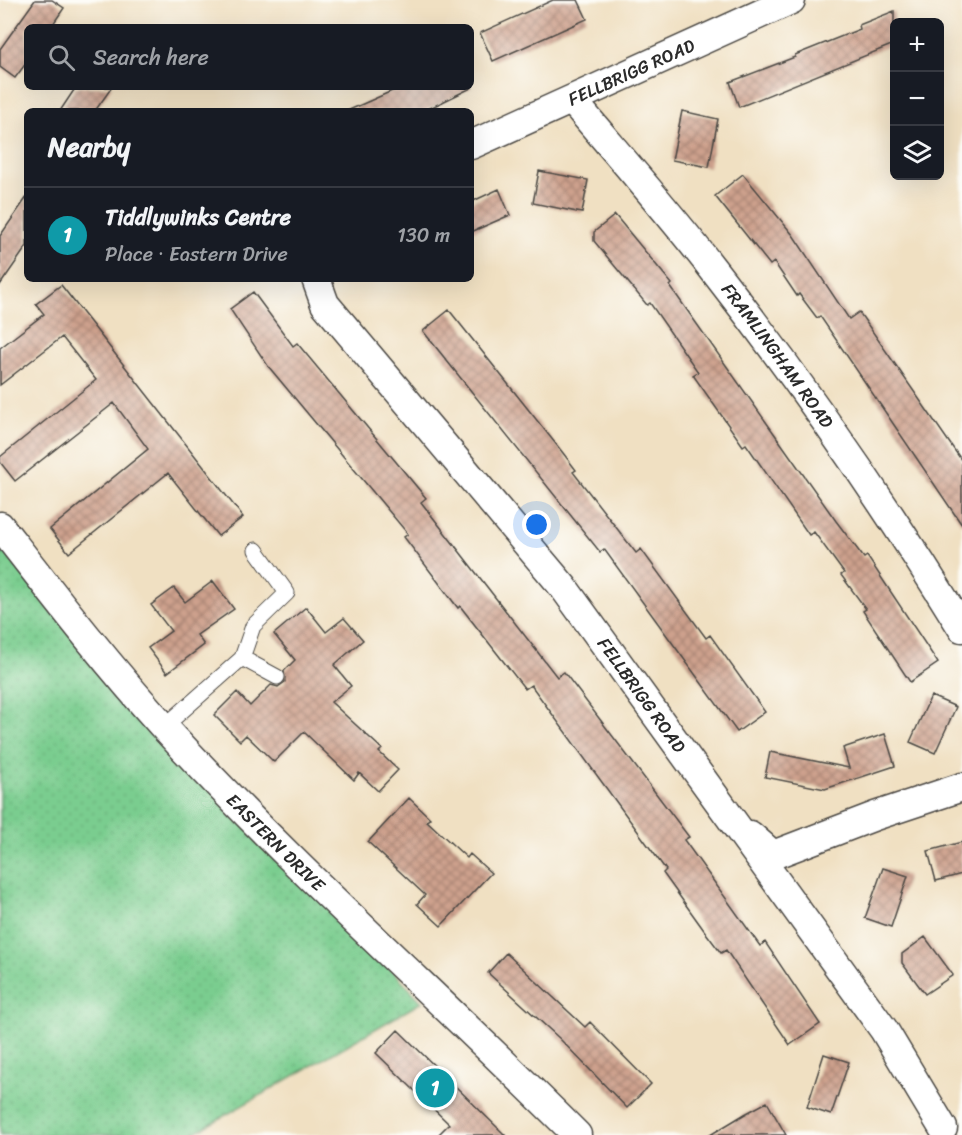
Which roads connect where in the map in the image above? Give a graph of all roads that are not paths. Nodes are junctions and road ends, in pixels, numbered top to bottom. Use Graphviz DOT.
graph roads {
  1 [pos="791,0"];
  2 [pos="572,100"];
  3 [pos="474,144"];
  4 [pos="317,282"];
  5 [pos="0,526"];
  6 [pos="256,550"];
  7 [pos="962,628"];
  8 [pos="242,658"];
  9 [pos="277,677"];
  10 [pos="164,727"];
  11 [pos="962,787"];
  12 [pos="735,821"];
  13 [pos="944,1128"];
  14 [pos="577,1135"];
  1 -- 2 [label="street, FELLBRIGG ROAD"];
  2 -- 3 [label="street, FELLBRIGG ROAD"];
  2 -- 7 [label="street, FRAMLINGHAM ROAD"];
  4 -- 12 [label="street, FELLBRIGG ROAD"];
  5 -- 10 [label="street, EASTERN DRIVE"];
  6 -- 8 [label="lane"];
  8 -- 9 [label="lane"];
  8 -- 10 [label="lane"];
  10 -- 14 [label="street, EASTERN DRIVE"];
  11 -- 12 [label="street"];
  12 -- 13 [label="street, FELLBRIGG ROAD"];
}
